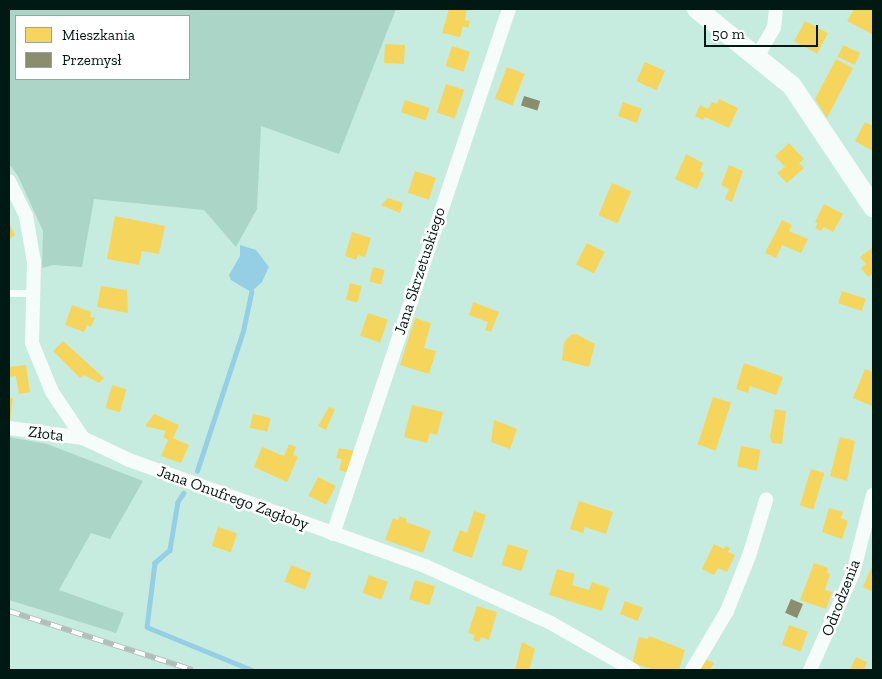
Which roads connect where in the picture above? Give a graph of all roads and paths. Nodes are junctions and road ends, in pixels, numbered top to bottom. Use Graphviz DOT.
graph roads {
  1 [pos="508,9"];
  2 [pos="697,9"];
  3 [pos="776,9"];
  4 [pos="757,57"];
  5 [pos="9,181"];
  6 [pos="873,207"];
  7 [pos="34,292"];
  8 [pos="9,293"];
  9 [pos="9,428"];
  10 [pos="83,438"];
  11 [pos="873,495"];
  12 [pos="766,500"];
  13 [pos="333,534"];
  14 [pos="633,670"];
  15 [pos="692,670"];
  16 [pos="810,670"];
  1 -- 13 [label="street, Jana Skrzetuskiego"];
  2 -- 4 [label="street"];
  3 -- 4 [label="street"];
  4 -- 6 [label="street"];
  5 -- 7 [label="street"];
  7 -- 8 [label="lane"];
  7 -- 10 [label="street"];
  9 -- 10 [label="street, Złota"];
  10 -- 13 [label="street, Jana Onufrego Zagłoby"];
  11 -- 16 [label="street, Odrodzenia"];
  12 -- 15 [label="street"];
  13 -- 14 [label="street, Jana Onufrego Zagłoby"];
}
